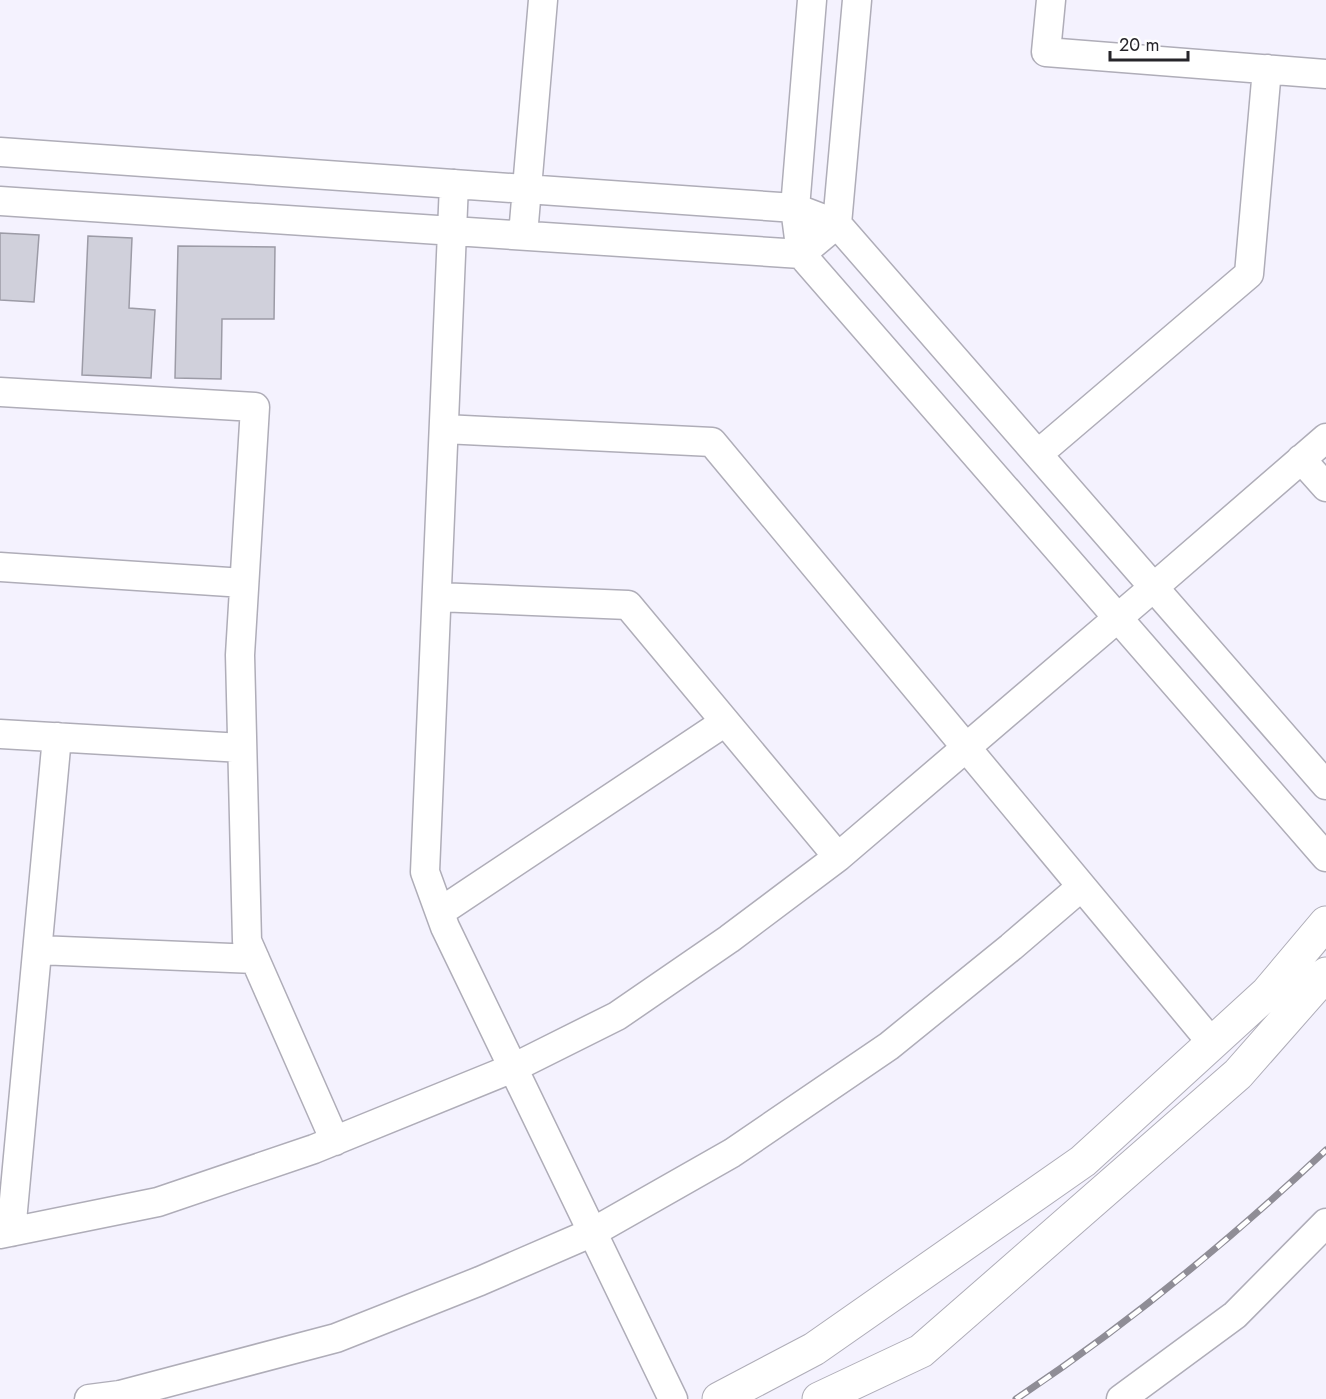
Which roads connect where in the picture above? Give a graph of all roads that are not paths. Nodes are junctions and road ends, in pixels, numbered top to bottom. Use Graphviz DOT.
graph roads {
  1 [pos="543,0"];
  2 [pos="812,0"];
  3 [pos="857,0"];
  4 [pos="1051,0"];
  5 [pos="1268,69"];
  6 [pos="1326,74"];
  7 [pos="0,152"];
  8 [pos="454,184"];
  9 [pos="527,189"];
  10 [pos="0,201"];
  11 [pos="795,208"];
  12 [pos="837,224"];
  13 [pos="452,231"];
  14 [pos="523,235"];
  15 [pos="801,254"];
  16 [pos="0,392"];
  17 [pos="444,429"];
  18 [pos="1326,438"];
  19 [pos="1038,454"];
  20 [pos="1301,459"];
  21 [pos="1326,487"];
  22 [pos="0,567"];
  23 [pos="244,583"];
  24 [pos="1154,587"];
  25 [pos="437,597"];
  26 [pos="1118,618"];
  27 [pos="725,722"];
  28 [pos="0,734"];
  29 [pos="57,737"];
  30 [pos="966,747"];
  31 [pos="242,748"];
  32 [pos="1326,785"];
  33 [pos="838,857"];
  34 [pos="1326,857"];
  35 [pos="1081,887"];
  36 [pos="440,912"];
  37 [pos="1326,923"];
  38 [pos="38,950"];
  39 [pos="255,959"];
  40 [pos="1326,974"];
  41 [pos="1212,1043"];
  42 [pos="513,1068"];
  43 [pos="335,1141"];
  44 [pos="1326,1223"];
  45 [pos="6,1233"];
  46 [pos="593,1233"];
  47 [pos="89,1399"];
  48 [pos="673,1399"];
  49 [pos="719,1399"];
  50 [pos="819,1399"];
  51 [pos="1121,1399"];
  1 -- 9 [label="street"];
  2 -- 11 [label="street"];
  3 -- 12 [label="street"];
  4 -- 5 [label="street"];
  5 -- 6 [label="street"];
  5 -- 19 [label="street"];
  7 -- 8 [label="street"];
  8 -- 9 [label="street"];
  8 -- 13 [label="street"];
  9 -- 11 [label="street"];
  9 -- 14 [label="street"];
  10 -- 13 [label="street"];
  11 -- 12 [label="street"];
  11 -- 15 [label="street"];
  12 -- 15 [label="street"];
  12 -- 19 [label="street"];
  13 -- 14 [label="street"];
  13 -- 17 [label="street"];
  14 -- 15 [label="street"];
  15 -- 26 [label="street"];
  16 -- 23 [label="street"];
  17 -- 25 [label="street"];
  17 -- 30 [label="street"];
  18 -- 20 [label="street"];
  19 -- 24 [label="street"];
  20 -- 21 [label="street"];
  20 -- 24 [label="street"];
  22 -- 23 [label="street"];
  23 -- 31 [label="street"];
  24 -- 26 [label="street"];
  24 -- 32 [label="street"];
  25 -- 27 [label="street"];
  25 -- 36 [label="street"];
  26 -- 30 [label="street"];
  26 -- 34 [label="street"];
  27 -- 33 [label="street"];
  27 -- 36 [label="street"];
  28 -- 29 [label="street"];
  29 -- 31 [label="street"];
  29 -- 38 [label="street"];
  30 -- 33 [label="street"];
  30 -- 35 [label="street"];
  31 -- 39 [label="street"];
  33 -- 42 [label="street"];
  35 -- 41 [label="street"];
  35 -- 46 [label="street"];
  36 -- 42 [label="street"];
  37 -- 41 [label="street"];
  38 -- 39 [label="street"];
  38 -- 45 [label="street"];
  39 -- 43 [label="street"];
  40 -- 50 [label="street"];
  41 -- 49 [label="street"];
  42 -- 43 [label="street"];
  42 -- 46 [label="street"];
  43 -- 45 [label="street"];
  44 -- 51 [label="street"];
  46 -- 47 [label="street"];
  46 -- 48 [label="street"];
}
